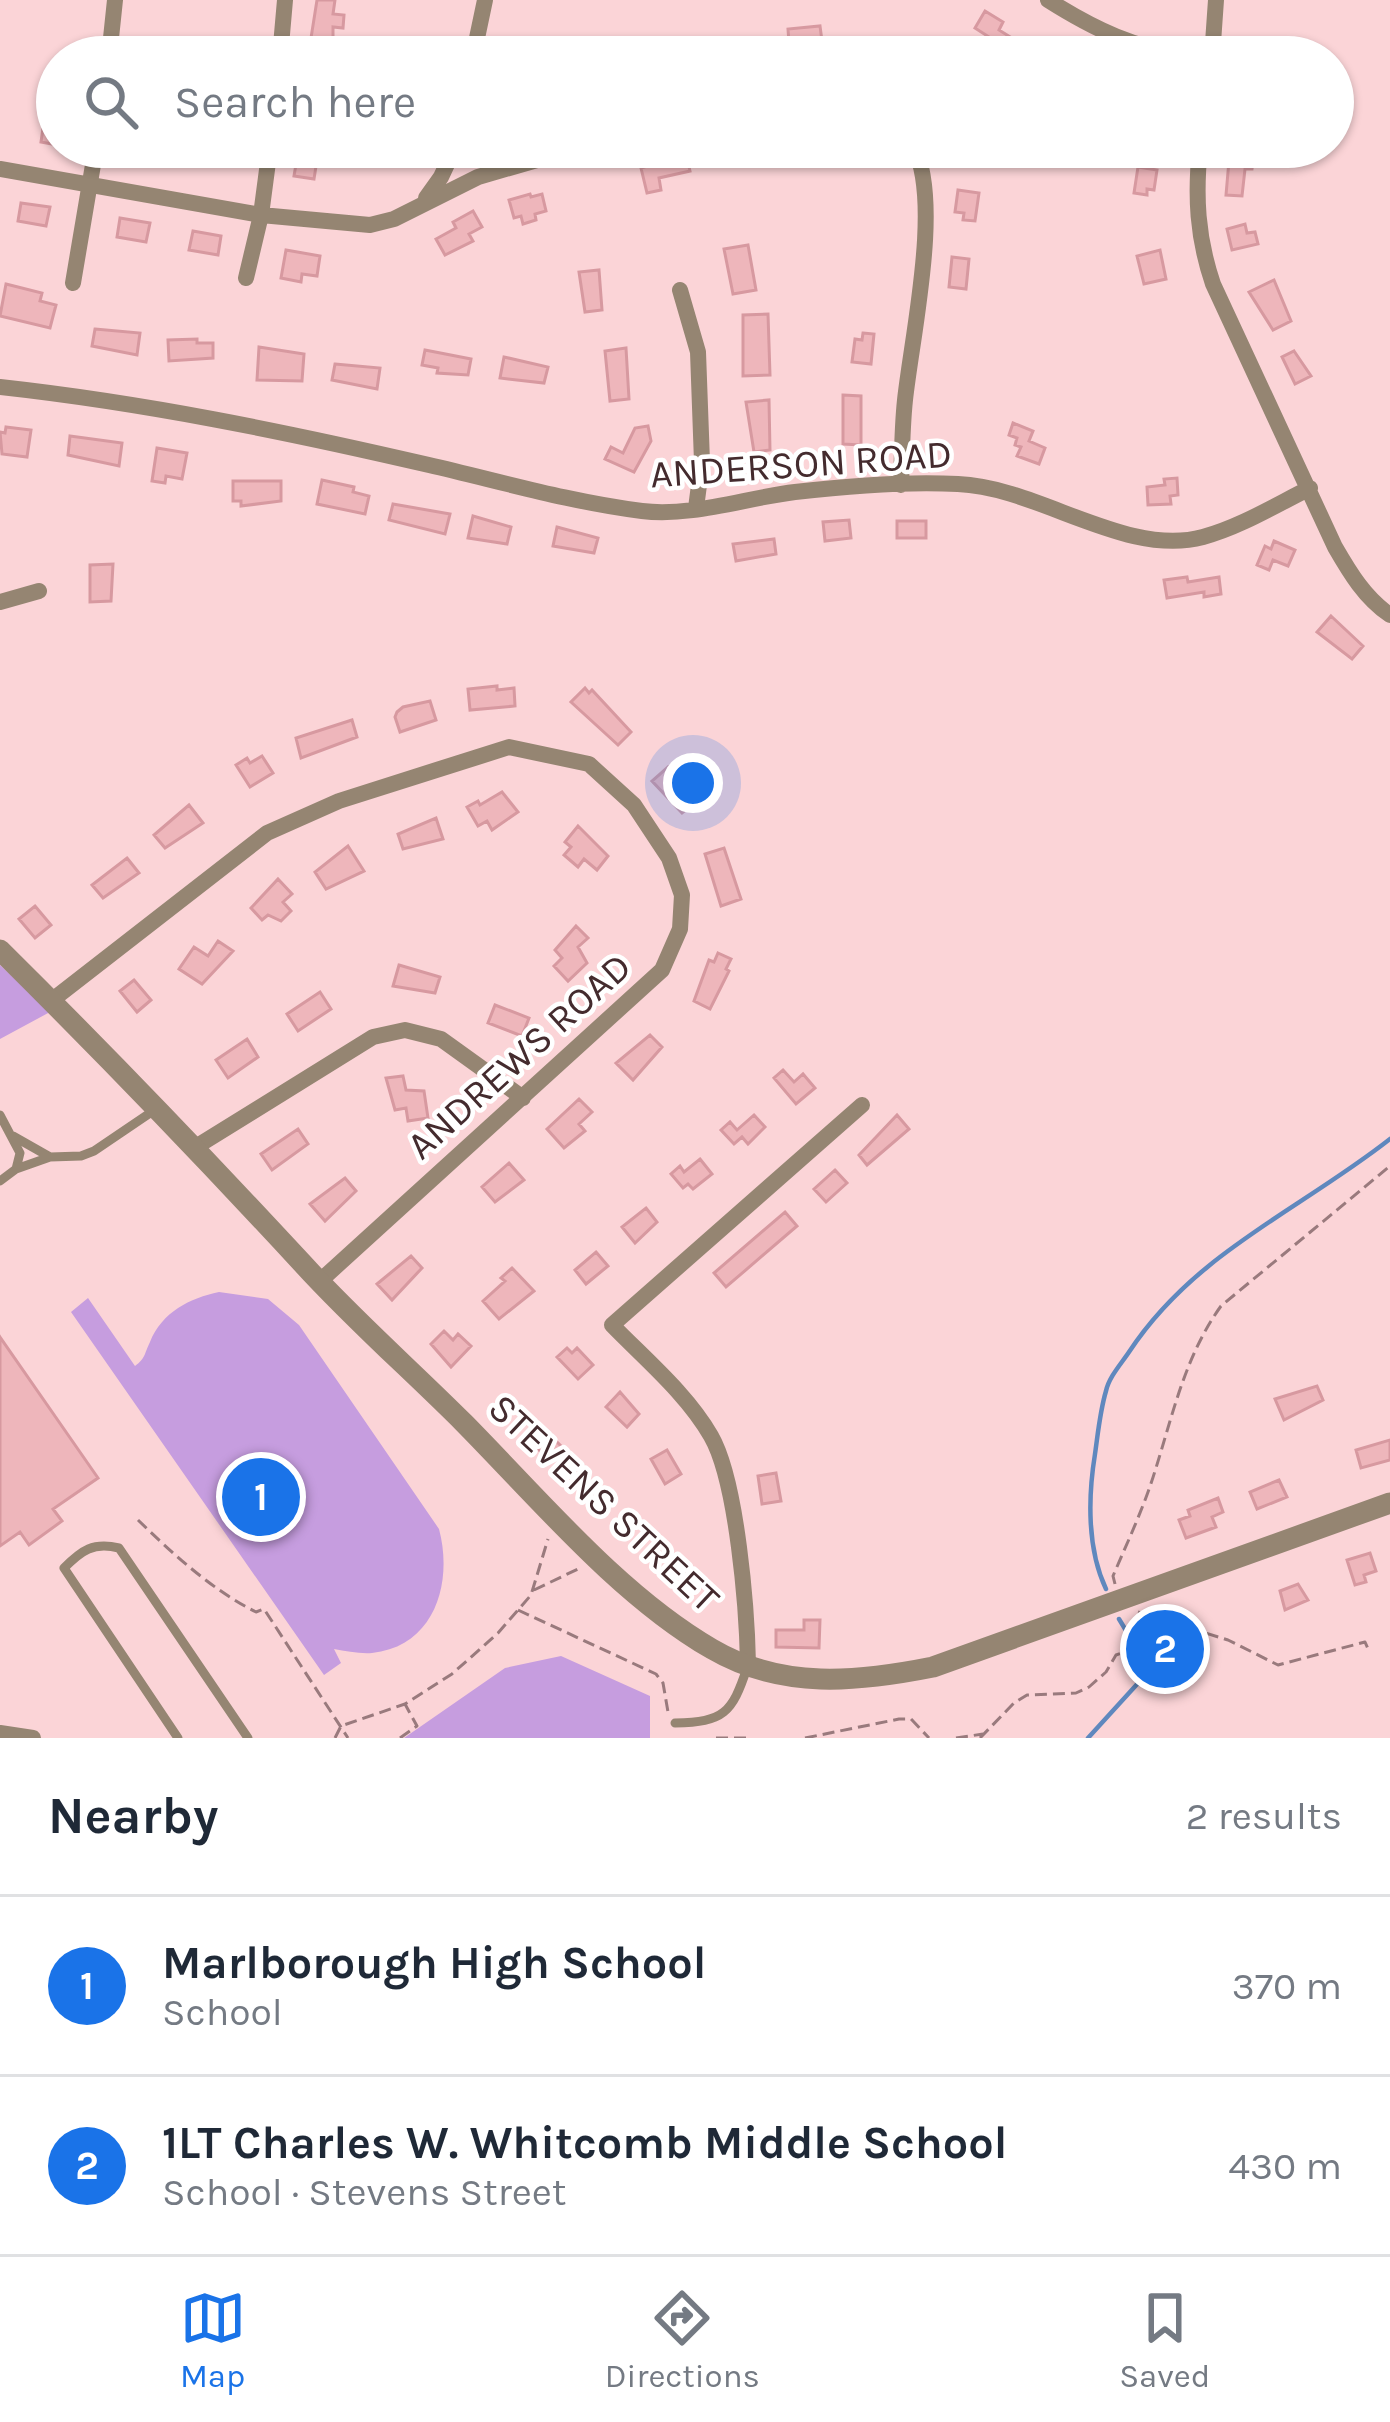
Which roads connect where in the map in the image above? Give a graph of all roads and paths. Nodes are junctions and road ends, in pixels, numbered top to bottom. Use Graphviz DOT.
graph roads {
  1 [pos="115,0"];
  2 [pos="285,0"];
  3 [pos="485,0"];
  4 [pos="1048,0"];
  5 [pos="1216,0"];
  6 [pos="111,36"];
  7 [pos="282,36"];
  8 [pos="477,36"];
  9 [pos="1113,36"];
  10 [pos="1214,36"];
  11 [pos="93,168"];
  12 [pos="267,168"];
  13 [pos="445,168"];
  14 [pos="509,168"];
  15 [pos="920,168"];
  16 [pos="1197,168"];
  17 [pos="0,169"];
  18 [pos="90,184"];
  19 [pos="422,203"];
  20 [pos="261,215"];
  21 [pos="246,278"];
  22 [pos="73,283"];
  23 [pos="680,290"];
  24 [pos="0,387"];
  25 [pos="901,484"];
  26 [pos="1310,488"];
  27 [pos="696,508"];
  28 [pos="39,591"];
  29 [pos="0,602"];
  30 [pos="1390,615"];
  31 [pos="0,950"];
  32 [pos="51,1001"];
  33 [pos="523,1098"];
  34 [pos="862,1105"];
  35 [pos="156,1109"];
  36 [pos="0,1115"];
  37 [pos="12,1134"];
  38 [pos="0,1138"];
  39 [pos="194,1148"];
  40 [pos="50,1157"];
  41 [pos="1390,1166"];
  42 [pos="16,1169"];
  43 [pos="0,1181"];
  44 [pos="320,1282"];
  45 [pos="1390,1503"];
  46 [pos="137,1520"];
  47 [pos="549,1534"];
  48 [pos="591,1565"];
  49 [pos="1126,1584"];
  50 [pos="533,1591"];
  51 [pos="273,1602"];
  52 [pos="264,1609"];
  53 [pos="518,1610"];
  54 [pos="1134,1610"];
  55 [pos="1181,1627"];
  56 [pos="1369,1651"];
  57 [pos="748,1664"];
  58 [pos="405,1704"];
  59 [pos="672,1721"];
  60 [pos="341,1726"];
  61 [pos="0,1733"];
  62 [pos="981,1736"];
  63 [pos="33,1738"];
  64 [pos="178,1738"];
  65 [pos="248,1738"];
  66 [pos="335,1738"];
  67 [pos="348,1738"];
  68 [pos="400,1738"];
  69 [pos="716,1738"];
  70 [pos="746,1738"];
  71 [pos="806,1738"];
  72 [pos="928,1738"];
  73 [pos="956,1738"];
  1 -- 6 [label="street"];
  2 -- 7 [label="street"];
  3 -- 8 [label="street"];
  4 -- 9 [label="street"];
  5 -- 10 [label="street"];
  11 -- 18 [label="street"];
  12 -- 20 [label="street"];
  13 -- 19 [label="street"];
  14 -- 19 [label="street"];
  15 -- 25 [label="street"];
  16 -- 26 [label="street"];
  17 -- 18 [label="street"];
  18 -- 20 [label="street"];
  18 -- 22 [label="street"];
  19 -- 20 [label="street"];
  20 -- 21 [label="street"];
  23 -- 27 [label="street"];
  24 -- 27 [label="street, ANDERSON ROAD"];
  25 -- 26 [label="street, ANDERSON ROAD"];
  25 -- 27 [label="street, ANDERSON ROAD"];
  26 -- 30 [label="street"];
  28 -- 29 [label="street"];
  31 -- 32 [label="street, STEVENS STREET"];
  32 -- 33 [label="street, ANDREWS ROAD"];
  32 -- 35 [label="street, STEVENS STREET"];
  33 -- 39 [label="street"];
  33 -- 44 [label="street, ANDREWS ROAD"];
  34 -- 57 [label="street"];
  35 -- 39 [label="street, STEVENS STREET"];
  35 -- 40 [label="lane"];
  36 -- 37 [label="lane"];
  37 -- 38 [label="lane"];
  37 -- 40 [label="lane"];
  37 -- 42 [label="lane"];
  39 -- 44 [label="street, STEVENS STREET"];
  40 -- 42 [label="lane"];
  41 -- 49 [label="path"];
  42 -- 43 [label="lane"];
  44 -- 57 [label="street, STEVENS STREET"];
  45 -- 57 [label="street, STEVENS STREET"];
  46 -- 52 [label="path"];
  47 -- 50 [label="path"];
  48 -- 50 [label="path"];
  50 -- 53 [label="path"];
  51 -- 52 [label="path"];
  52 -- 60 [label="path"];
  53 -- 58 [label="path"];
  53 -- 59 [label="path"];
  54 -- 55 [label="path"];
  55 -- 56 [label="path"];
  55 -- 62 [label="path"];
  57 -- 59 [label="lane"];
  58 -- 60 [label="path"];
  58 -- 68 [label="path"];
  60 -- 66 [label="path"];
  60 -- 67 [label="path"];
  61 -- 63 [label="street"];
  62 -- 73 [label="path"];
  64 -- 65 [label="lane"];
  69 -- 70 [label="path"];
  71 -- 72 [label="path"];
}
